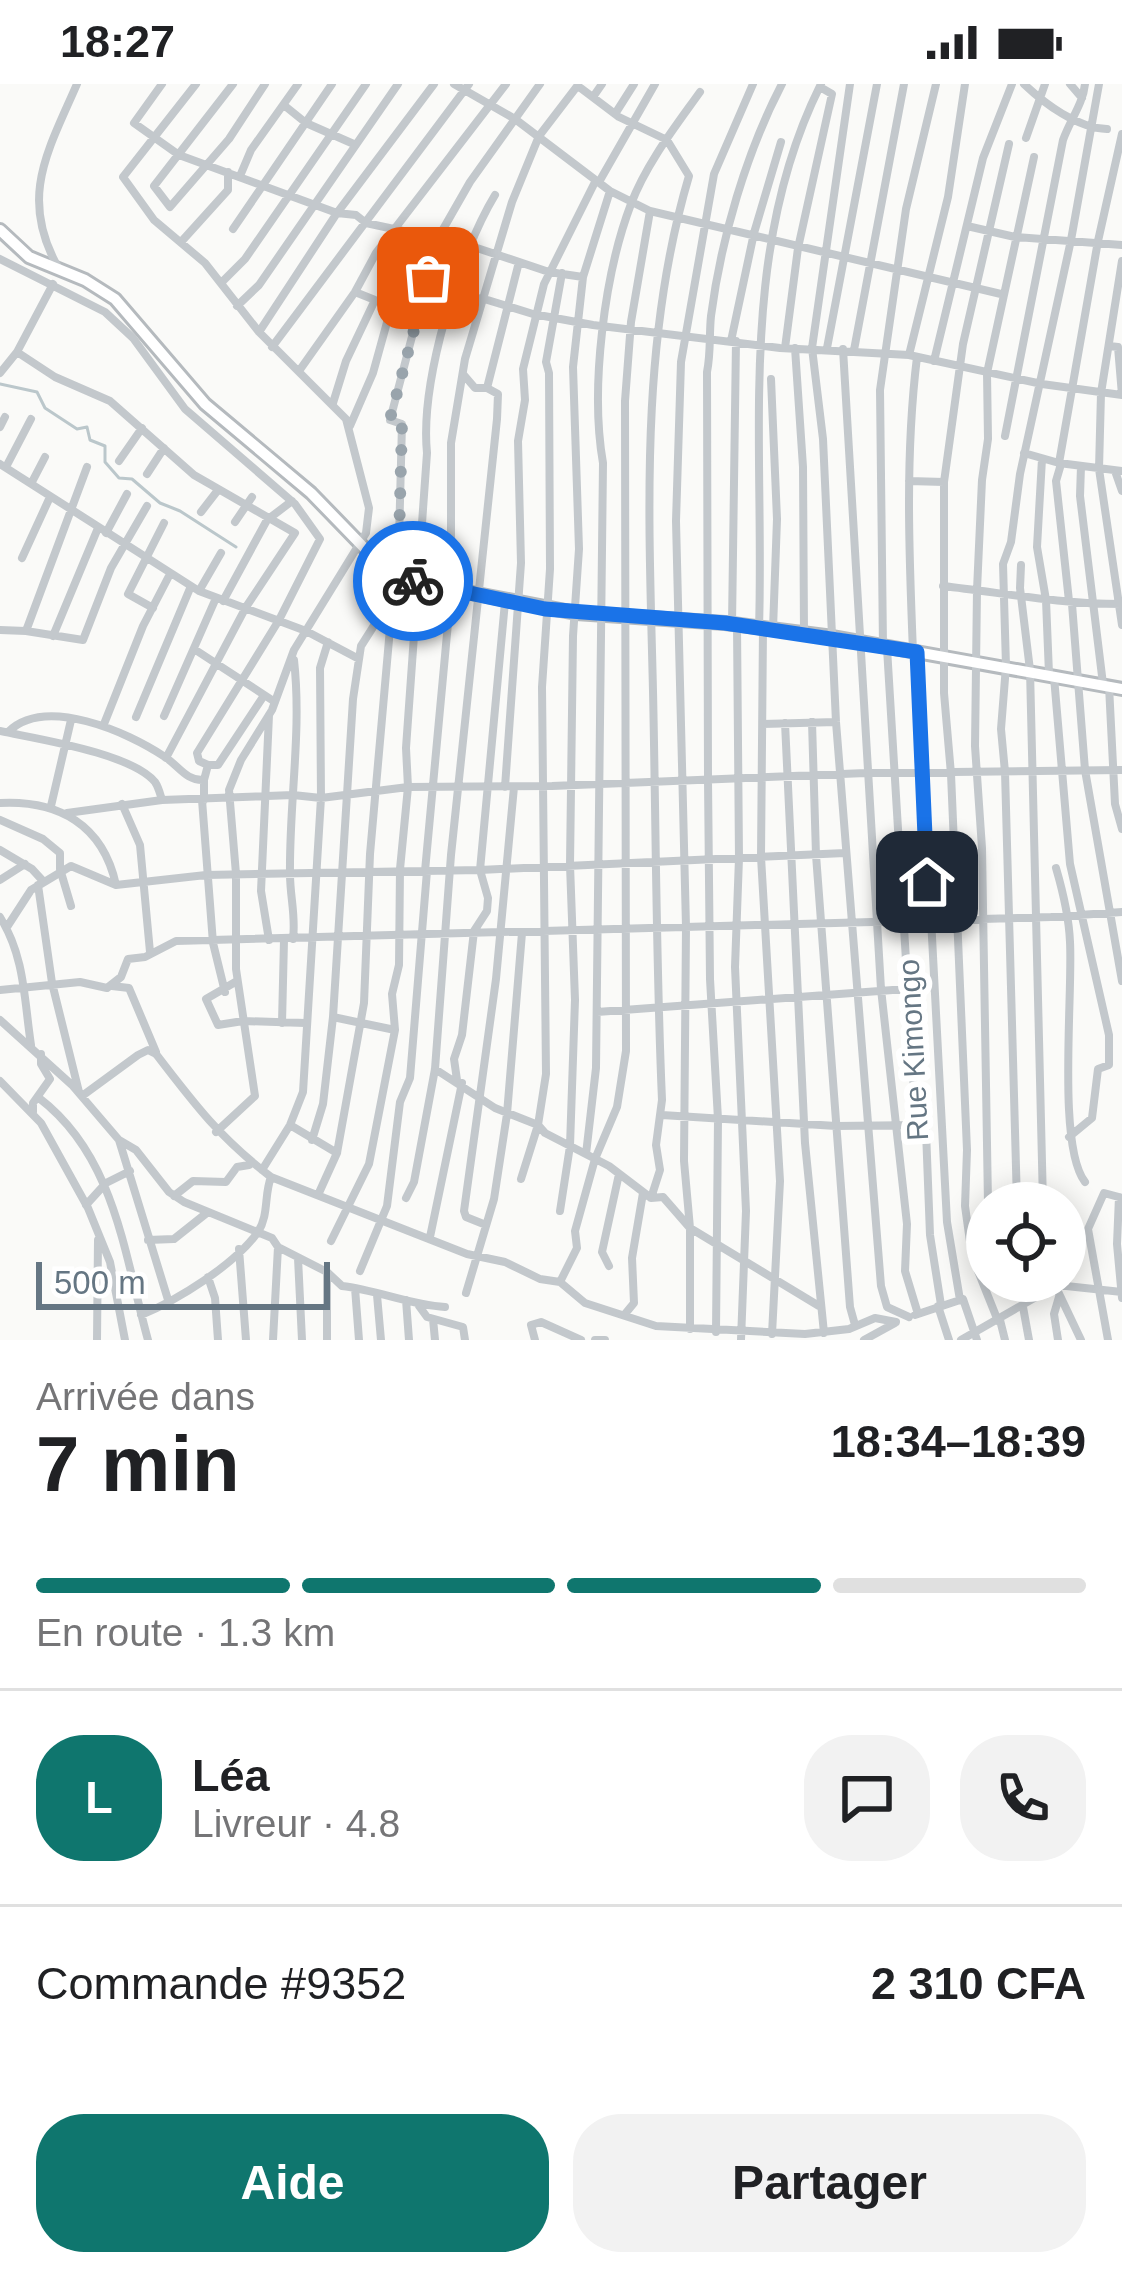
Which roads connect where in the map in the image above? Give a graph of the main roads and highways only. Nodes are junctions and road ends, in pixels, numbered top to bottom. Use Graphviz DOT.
graph roads {
  1 [pos="3,234"];
  2 [pos="1111,686"];
  1 -- 2 [label="main road"];
}
